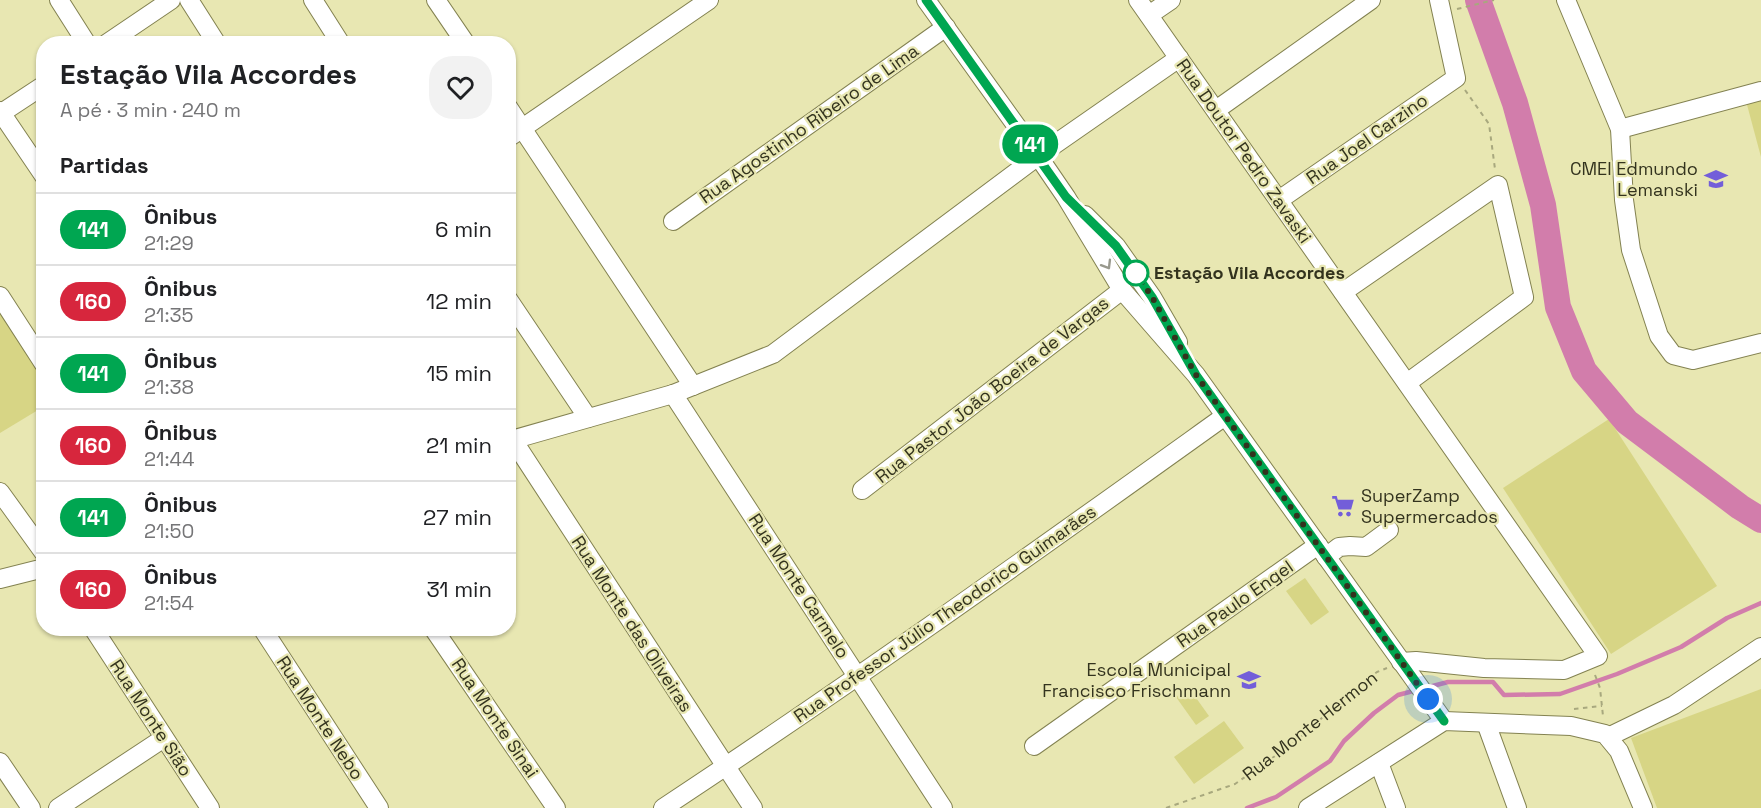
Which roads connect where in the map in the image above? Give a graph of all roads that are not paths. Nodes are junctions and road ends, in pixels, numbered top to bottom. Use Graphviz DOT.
graph roads {
  1 [pos="59,0"];
  2 [pos="171,0"];
  3 [pos="189,0"];
  4 [pos="312,0"];
  5 [pos="436,0"];
  6 [pos="709,0"];
  7 [pos="926,0"];
  8 [pos="1138,0"];
  9 [pos="1171,0"];
  10 [pos="1371,0"];
  11 [pos="1439,0"];
  12 [pos="1566,0"];
  13 [pos="1149,15"];
  14 [pos="946,27"];
  15 [pos="82,36"];
  16 [pos="118,36"];
  17 [pos="212,36"];
  18 [pos="336,36"];
  19 [pos="461,36"];
  20 [pos="1179,58"];
  21 [pos="36,90"];
  22 [pos="1761,91"];
  23 [pos="1216,110"];
  24 [pos="0,112"];
  25 [pos="1620,129"];
  26 [pos="516,133"];
  27 [pos="1038,156"];
  28 [pos="36,164"];
  29 [pos="1066,197"];
  30 [pos="1279,200"];
  31 [pos="673,221"];
  32 [pos="1122,290"];
  33 [pos="1343,292"];
  34 [pos="0,296"];
  35 [pos="516,311"];
  36 [pos="1761,343"];
  37 [pos="36,352"];
  38 [pos="1196,375"];
  39 [pos="1407,383"];
  40 [pos="693,386"];
  41 [pos="673,394"];
  42 [pos="1225,416"];
  43 [pos="588,418"];
  44 [pos="516,439"];
  45 [pos="516,448"];
  46 [pos="862,490"];
  47 [pos="0,492"];
  48 [pos="1389,530"];
  49 [pos="36,542"];
  50 [pos="1322,551"];
  51 [pos="36,570"];
  52 [pos="0,579"];
  53 [pos="98,636"];
  54 [pos="267,636"];
  55 [pos="438,636"];
  56 [pos="1761,647"];
  57 [pos="1405,668"];
  58 [pos="857,675"];
  59 [pos="1444,721"];
  60 [pos="1486,723"];
  61 [pos="1607,736"];
  62 [pos="164,738"];
  63 [pos="1034,746"];
  64 [pos="0,762"];
  65 [pos="1379,763"];
  66 [pos="725,767"];
  67 [pos="31,808"];
  68 [pos="58,808"];
  69 [pos="210,808"];
  70 [pos="379,808"];
  71 [pos="556,808"];
  72 [pos="663,808"];
  73 [pos="753,808"];
  74 [pos="943,808"];
  75 [pos="1308,808"];
  76 [pos="1396,808"];
  77 [pos="1517,808"];
  78 [pos="1643,808"];
  1 -- 15 [label="street"];
  2 -- 16 [label="street"];
  3 -- 17 [label="street"];
  4 -- 18 [label="street"];
  5 -- 19 [label="street"];
  6 -- 26 [label="street"];
  7 -- 14 [label="street"];
  8 -- 13 [label="street, Rua Doutor Pedro Zavaski"];
  9 -- 13 [label="street"];
  10 -- 23 [label="street"];
  11 -- 30 [label="street, Rua Joel Carzino"];
  12 -- 25 [label="street"];
  13 -- 20 [label="street, Rua Doutor Pedro Zavaski"];
  14 -- 27 [label="street"];
  14 -- 31 [label="street, Rua Agostinho Ribeiro de Lima"];
  20 -- 23 [label="street, Rua Doutor Pedro Zavaski"];
  20 -- 27 [label="street"];
  21 -- 24 [label="street"];
  22 -- 25 [label="street"];
  23 -- 30 [label="street, Rua Doutor Pedro Zavaski"];
  24 -- 28 [label="street"];
  25 -- 36 [label="street"];
  26 -- 40 [label="street"];
  27 -- 29 [label="street"];
  27 -- 40 [label="street"];
  29 -- 32 [label="street, one-way"];
  29 -- 38 [label="street"];
  30 -- 33 [label="street, Rua Doutor Pedro Zavaski"];
  32 -- 38 [label="street"];
  32 -- 46 [label="street, Rua Pastor João Boeira de Vargas"];
  33 -- 39 [label="street, Rua Doutor Pedro Zavaski"];
  33 -- 39 [label="street"];
  34 -- 37 [label="street"];
  35 -- 43 [label="street"];
  38 -- 42 [label="street"];
  39 -- 57 [label="street, Rua Doutor Pedro Zavaski"];
  40 -- 41 [label="street"];
  41 -- 43 [label="street"];
  41 -- 58 [label="street, Rua Monte Carmelo"];
  42 -- 50 [label="street"];
  42 -- 58 [label="street, Rua Professor Júlio Theodorico Guimarães"];
  43 -- 44 [label="street"];
  45 -- 66 [label="street, Rua Monte das Oliveiras"];
  47 -- 49 [label="street"];
  48 -- 50 [label="street, Rua Paulo Engel"];
  50 -- 57 [label="street"];
  50 -- 63 [label="street, Rua Paulo Engel"];
  51 -- 52 [label="street"];
  53 -- 62 [label="street, Rua Monte Sião"];
  54 -- 70 [label="street, Rua Monte Nebo"];
  55 -- 71 [label="street, Rua Monte Sinai"];
  56 -- 61 [label="street"];
  57 -- 59 [label="street"];
  58 -- 66 [label="street, Rua Professor Júlio Theodorico Guimarães"];
  58 -- 74 [label="street, Rua Monte Carmelo"];
  59 -- 60 [label="street"];
  59 -- 65 [label="street"];
  60 -- 61 [label="street"];
  60 -- 77 [label="street"];
  61 -- 78 [label="street"];
  62 -- 68 [label="street"];
  62 -- 69 [label="street, Rua Monte Sião"];
  64 -- 67 [label="street"];
  65 -- 75 [label="street"];
  65 -- 76 [label="street"];
  66 -- 72 [label="street, Rua Professor Júlio Theodorico Guimarães"];
  66 -- 73 [label="street, Rua Monte das Oliveiras"];
}
